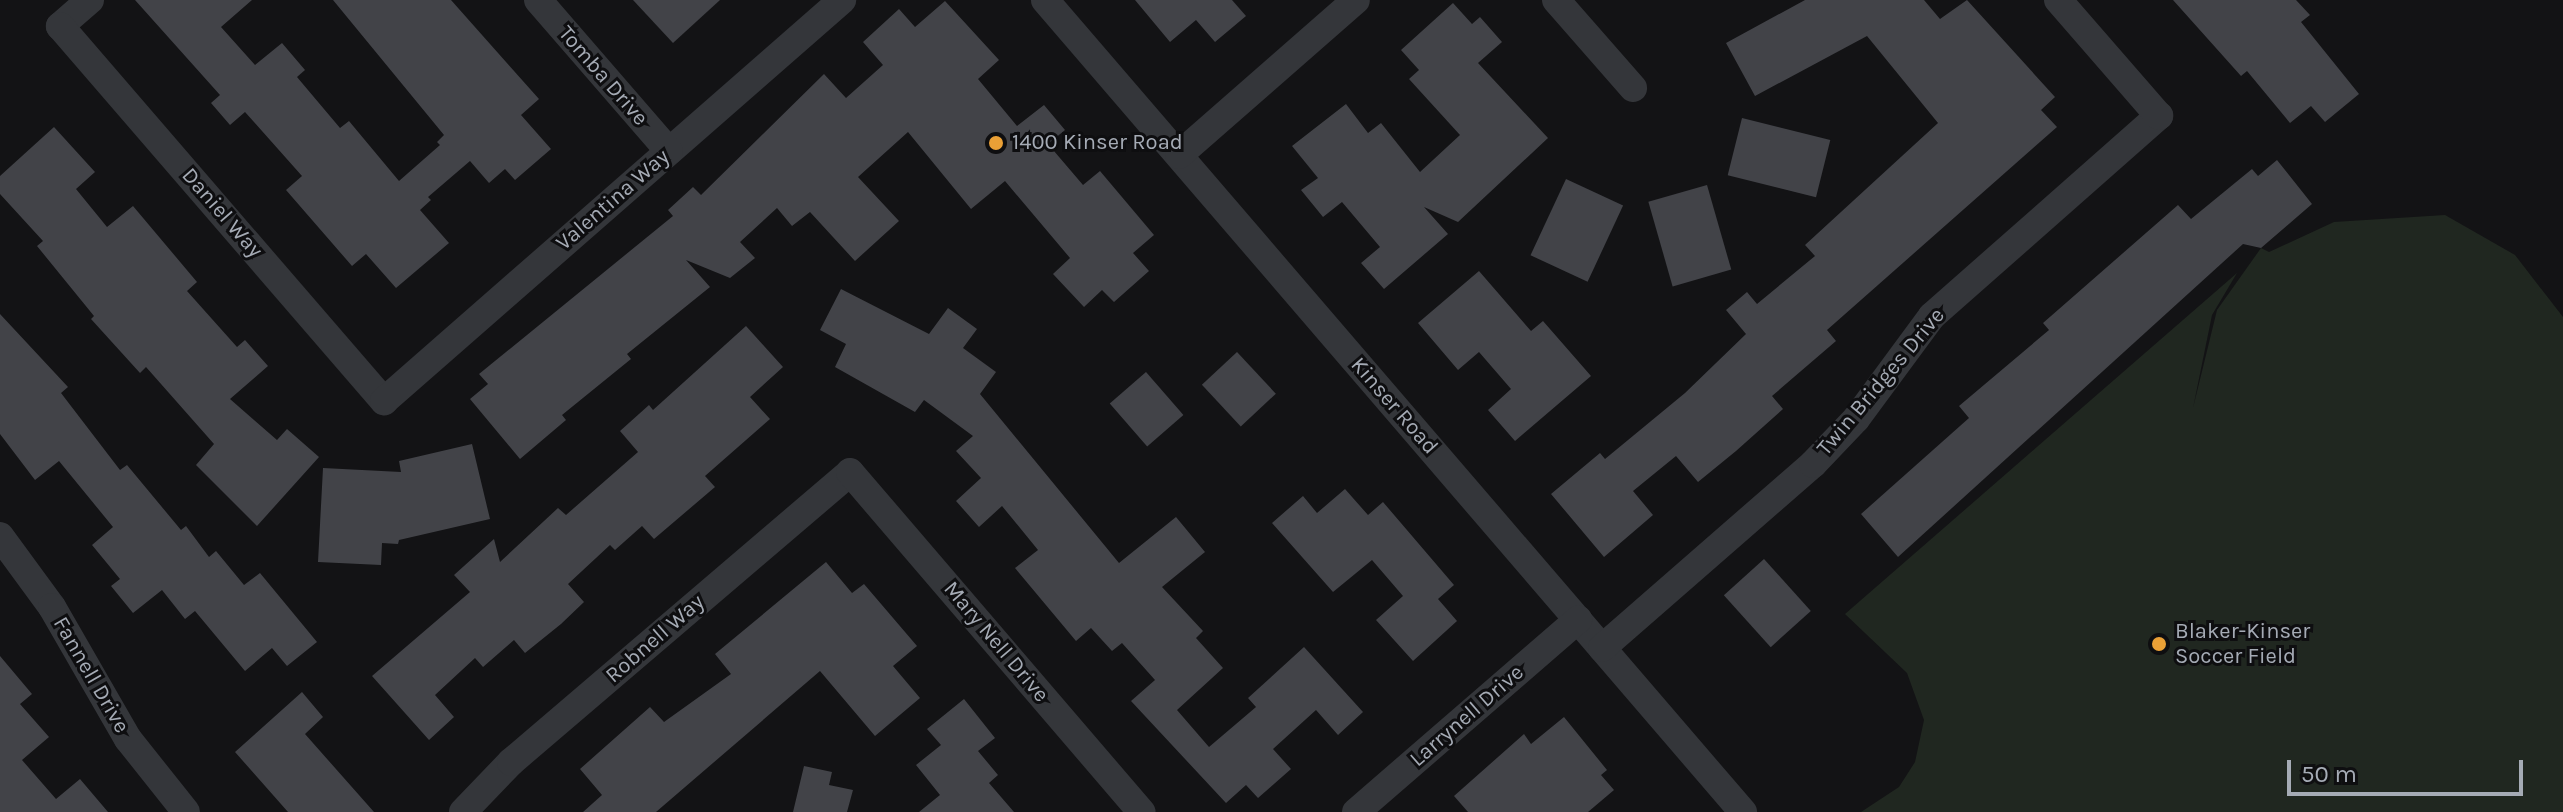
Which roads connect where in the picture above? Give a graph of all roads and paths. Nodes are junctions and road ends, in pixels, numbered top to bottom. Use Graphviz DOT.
graph roads {
  1 [pos="90,0"];
  2 [pos="538,0"];
  3 [pos="842,0"];
  4 [pos="1045,0"];
  5 [pos="1356,0"];
  6 [pos="1556,0"];
  7 [pos="2058,0"];
  8 [pos="1633,88"];
  9 [pos="669,151"];
  10 [pos="1179,155"];
  11 [pos="384,401"];
  12 [pos="850,472"];
  13 [pos="0,536"];
  14 [pos="1578,620"];
  15 [pos="1602,648"];
  16 [pos="186,812"];
  17 [pos="463,812"];
  18 [pos="1141,812"];
  19 [pos="1356,812"];
  20 [pos="1743,812"];
  1 -- 11 [label="street, Daniel Way"];
  2 -- 9 [label="street, Tomba Drive"];
  3 -- 9 [label="street, Valentina Way"];
  4 -- 10 [label="street, Kinser Road"];
  5 -- 10 [label="street"];
  6 -- 8 [label="street"];
  7 -- 15 [label="street, Twin Bridges Drive"];
  9 -- 11 [label="street, Valentina Way"];
  10 -- 14 [label="street, Kinser Road"];
  12 -- 17 [label="street, Robnell Way"];
  12 -- 18 [label="street, Mary Nell Drive"];
  13 -- 16 [label="street, Fannell Drive"];
  14 -- 15 [label="street, Kinser Road"];
  14 -- 19 [label="street, Larrynell Drive"];
  15 -- 20 [label="street, Kinser Road"];
}
